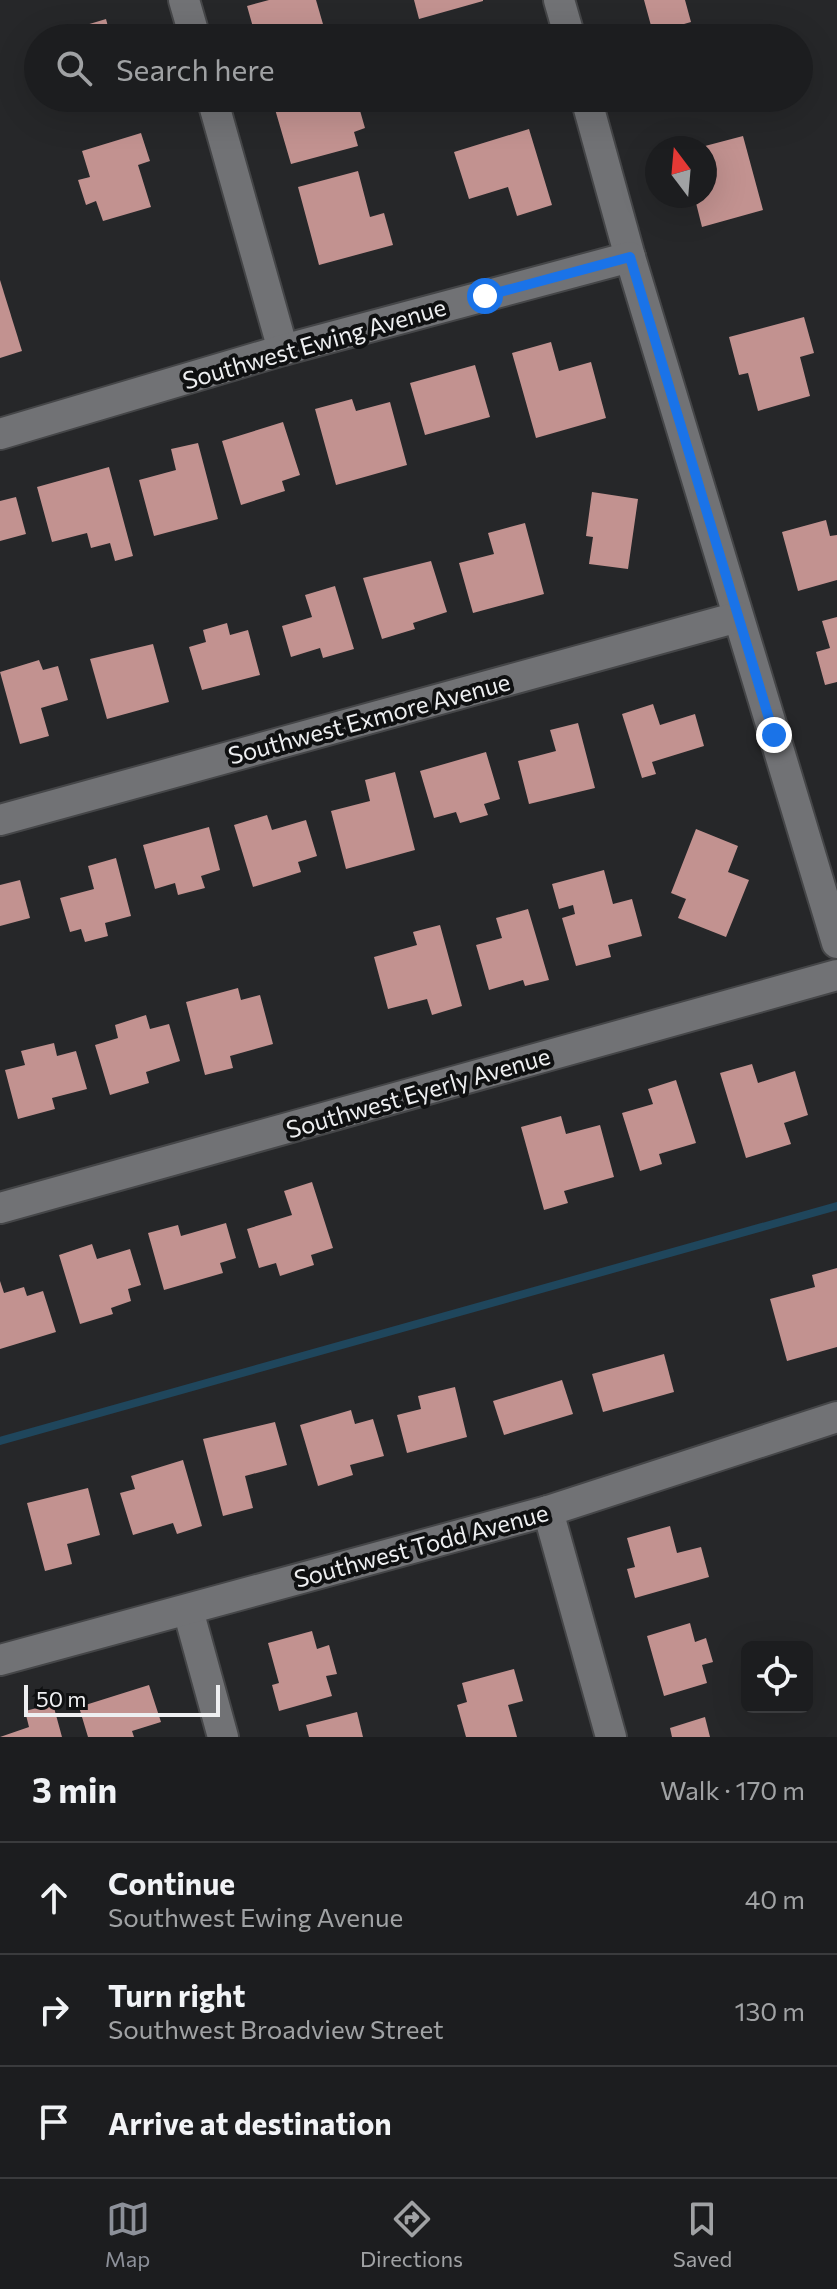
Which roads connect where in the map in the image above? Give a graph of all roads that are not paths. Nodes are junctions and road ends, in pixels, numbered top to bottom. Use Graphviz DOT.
graph roads {
  1 [pos="184,0"];
  2 [pos="559,0"];
  3 [pos="191,24"];
  4 [pos="566,24"];
  5 [pos="216,112"];
  6 [pos="590,112"];
  7 [pos="630,257"];
  8 [pos="283,350"];
  9 [pos="0,434"];
  10 [pos="738,617"];
  11 [pos="0,820"];
  12 [pos="837,943"];
  13 [pos="837,975"];
  14 [pos="0,1208"];
  15 [pos="837,1417"];
  16 [pos="548,1511"];
  17 [pos="188,1610"];
  18 [pos="0,1660"];
  19 [pos="223,1737"];
  20 [pos="611,1737"];
  1 -- 3 [label="street"];
  2 -- 4 [label="street"];
  5 -- 8 [label="street"];
  6 -- 7 [label="street"];
  7 -- 8 [label="street, Southwest Ewing Avenue"];
  7 -- 10 [label="street"];
  8 -- 9 [label="street, Southwest Ewing Avenue"];
  10 -- 11 [label="street, Southwest Exmore Avenue"];
  10 -- 12 [label="street"];
  13 -- 14 [label="street, Southwest Eyerly Avenue"];
  15 -- 16 [label="street, Southwest Todd Avenue"];
  16 -- 17 [label="street, Southwest Todd Avenue"];
  16 -- 20 [label="street"];
  17 -- 18 [label="street, Southwest Todd Avenue"];
  17 -- 19 [label="street"];
}
